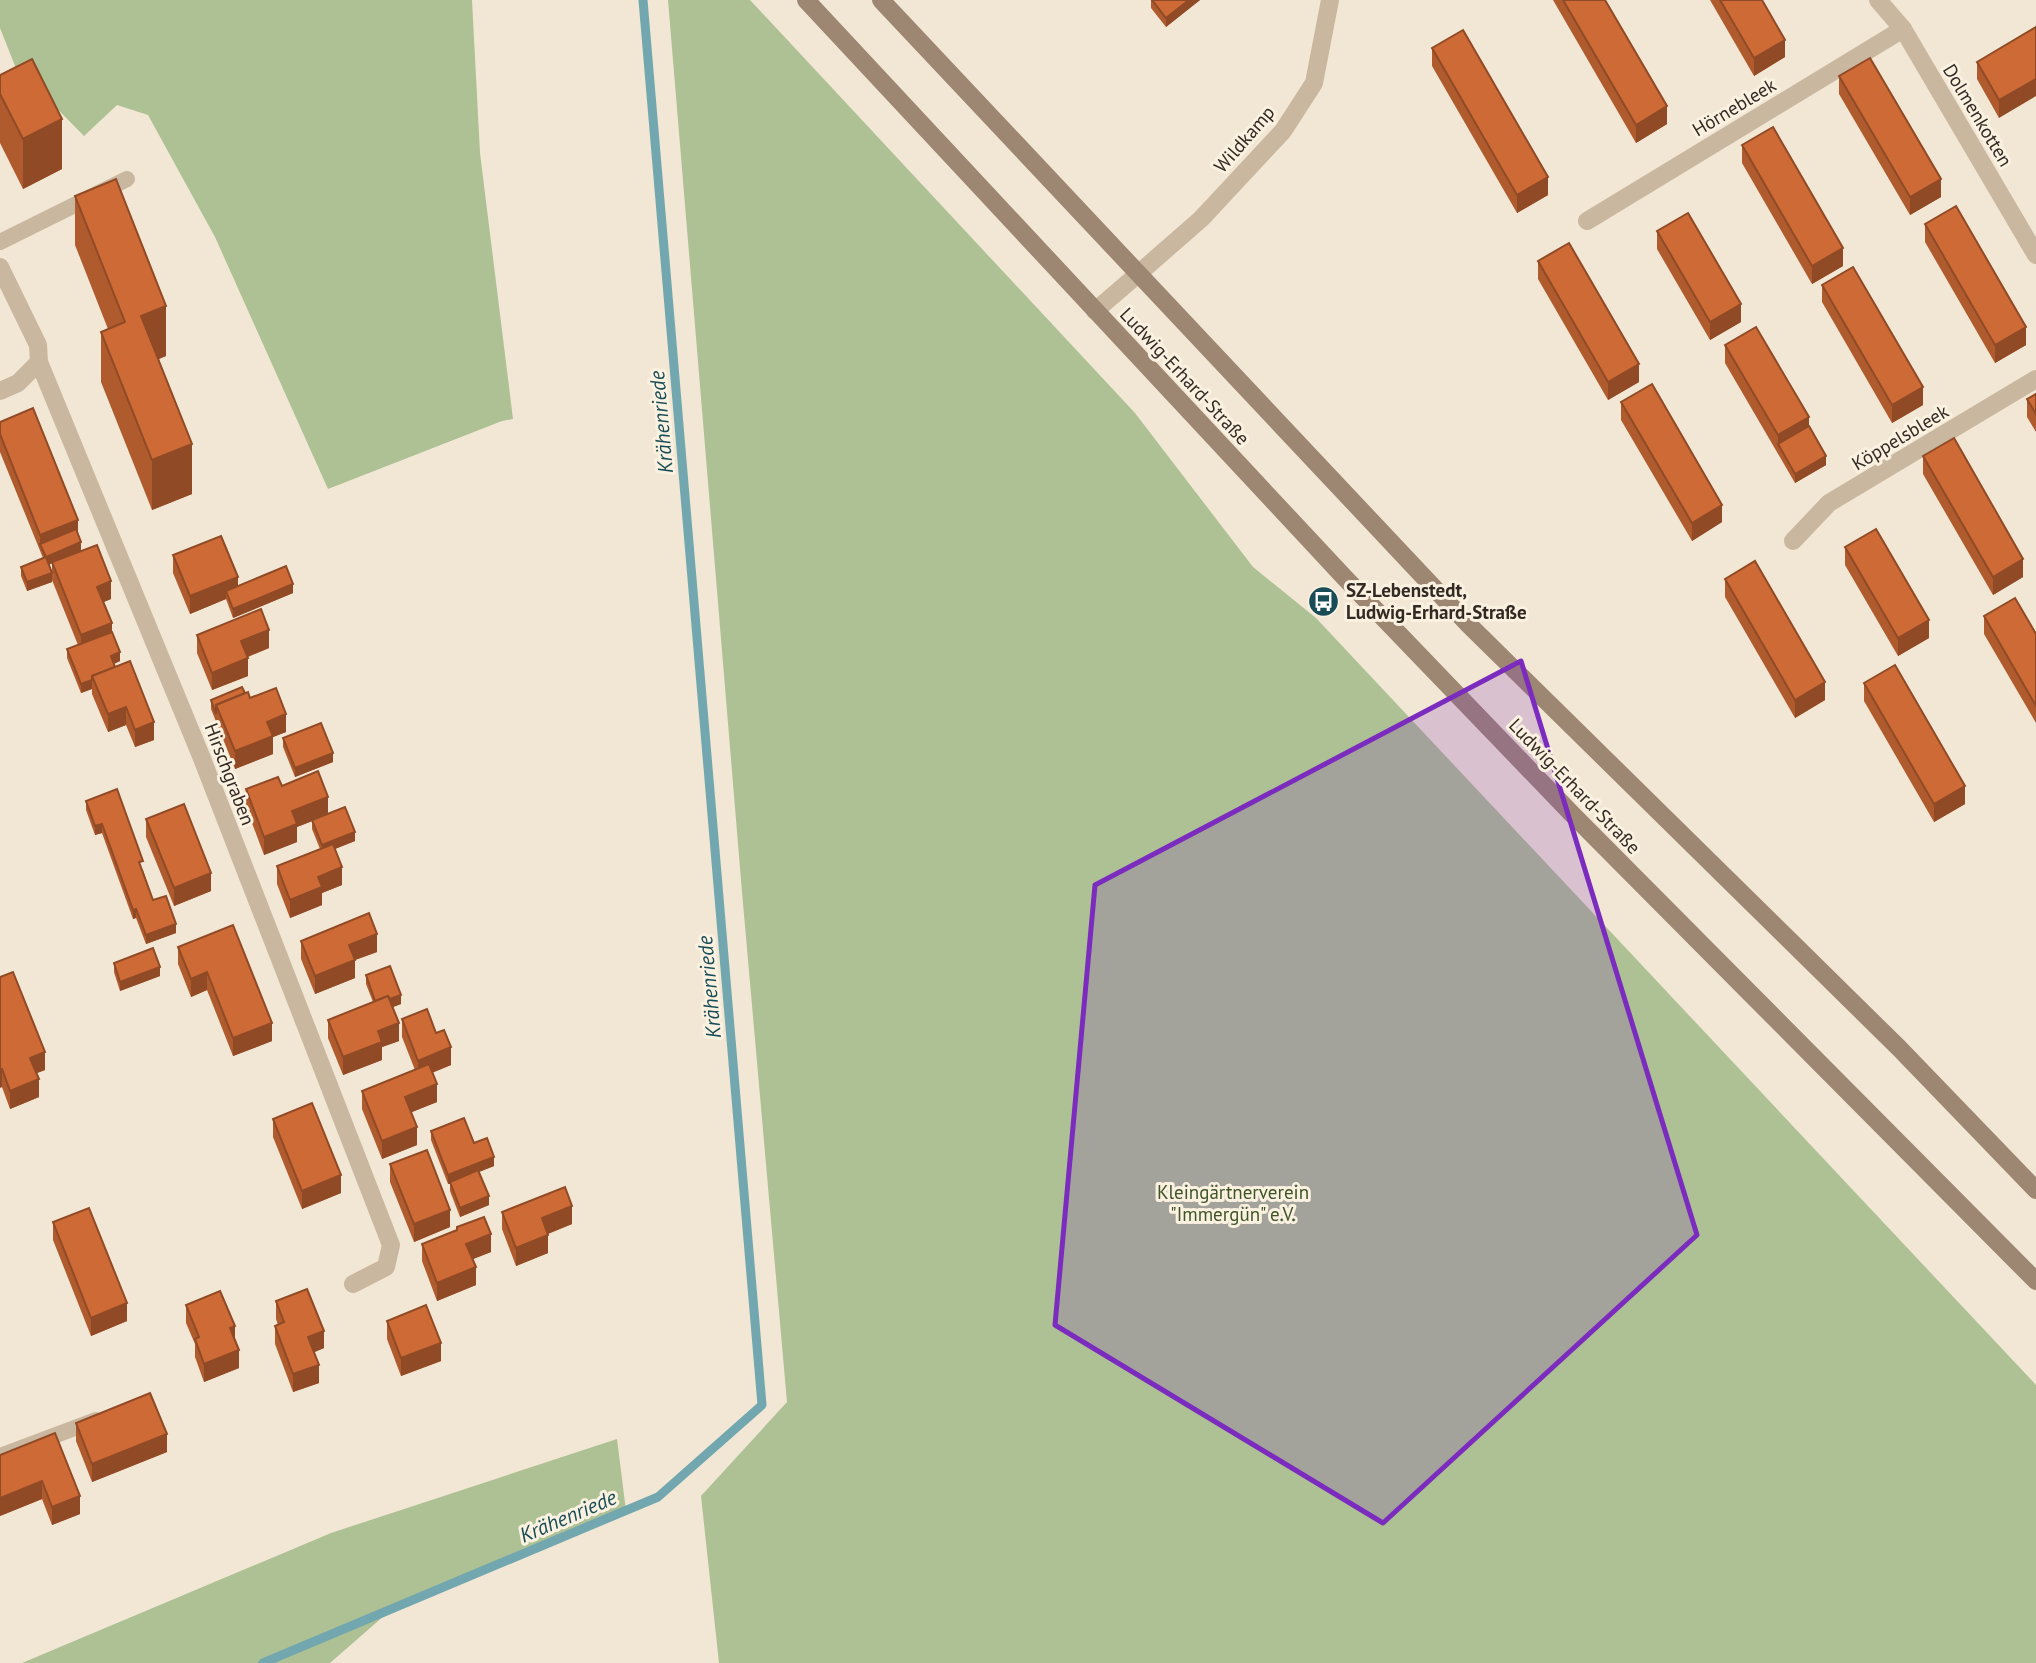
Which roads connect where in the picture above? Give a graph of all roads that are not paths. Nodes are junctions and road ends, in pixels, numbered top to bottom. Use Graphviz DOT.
graph roads {
  1 [pos="806,0"];
  2 [pos="881,0"];
  3 [pos="1330,0"];
  4 [pos="1878,0"];
  5 [pos="1903,29"];
  6 [pos="127,180"];
  7 [pos="1587,220"];
  8 [pos="0,242"];
  9 [pos="2036,255"];
  10 [pos="0,267"];
  11 [pos="1138,274"];
  12 [pos="1095,311"];
  13 [pos="39,362"];
  14 [pos="2036,379"];
  15 [pos="0,391"];
  16 [pos="1793,541"];
  17 [pos="2036,1190"];
  18 [pos="2036,1281"];
  19 [pos="353,1284"];
  20 [pos="105,1417"];
  21 [pos="0,1456"];
  1 -- 12 [label="main road, Ludwig-Erhard-Straße"];
  2 -- 11 [label="main road, Ludwig-Erhard-Straße"];
  3 -- 11 [label="street, Wildkamp"];
  4 -- 5 [label="street, Dolmenkotten"];
  5 -- 7 [label="street, Hörnebleek"];
  5 -- 9 [label="street, Dolmenkotten"];
  6 -- 8 [label="lane"];
  10 -- 13 [label="street, Hirschgraben"];
  11 -- 12 [label="street, Ludwig-Erhard-Straße"];
  11 -- 17 [label="main road, Ludwig-Erhard-Straße"];
  12 -- 18 [label="main road, Ludwig-Erhard-Straße"];
  13 -- 15 [label="street"];
  13 -- 19 [label="street, Hirschgraben"];
  14 -- 16 [label="street, Köppelsbleek"];
  20 -- 21 [label="lane"];
}
